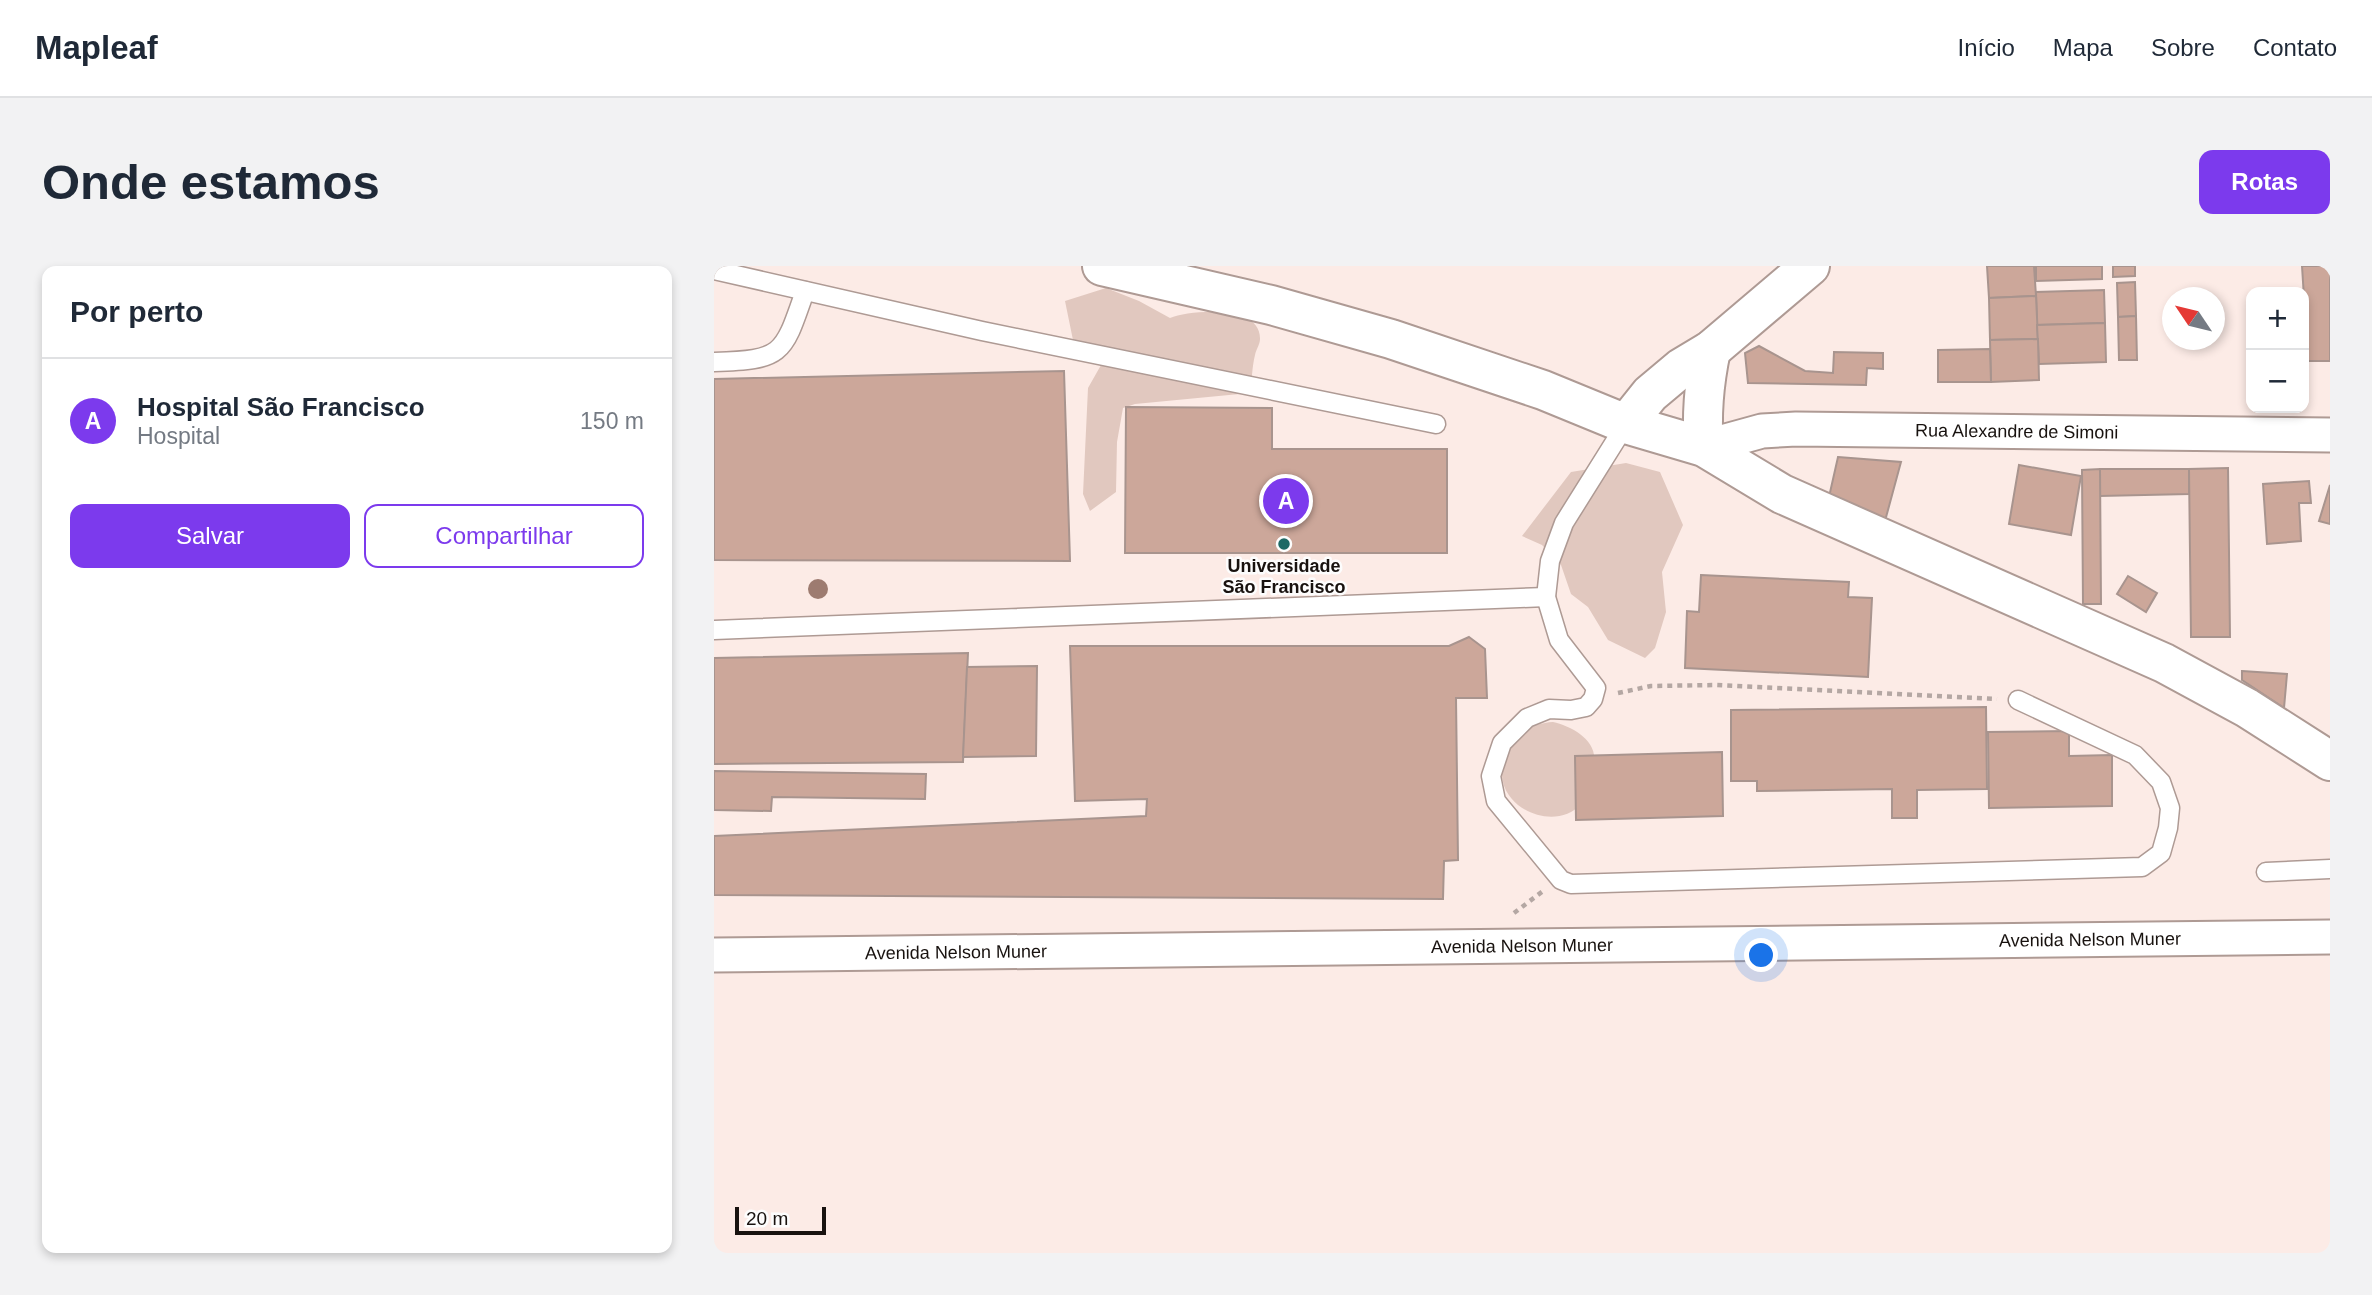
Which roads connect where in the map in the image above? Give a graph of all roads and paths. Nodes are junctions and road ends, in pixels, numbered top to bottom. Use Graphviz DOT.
graph roads {
  1 [pos="1102,266"];
  2 [pos="1810,266"];
  3 [pos="714,270"];
  4 [pos="805,291"];
  5 [pos="1712,349"];
  6 [pos="714,362"];
  7 [pos="1436,424"];
  8 [pos="1626,424"];
  9 [pos="2330,435"];
  10 [pos="1704,447"];
  11 [pos="1546,597"];
  12 [pos="714,630"];
  13 [pos="1593,699"];
  14 [pos="2018,700"];
  15 [pos="2330,761"];
  16 [pos="2330,869"];
  17 [pos="2266,872"];
  18 [pos="2330,937"];
  19 [pos="714,955"];
  1 -- 8 [label="street"];
  2 -- 5 [label="street"];
  3 -- 4 [label="lane"];
  4 -- 6 [label="lane"];
  4 -- 7 [label="lane"];
  5 -- 8 [label="street"];
  5 -- 10 [label="street"];
  8 -- 10 [label="street"];
  8 -- 11 [label="lane"];
  9 -- 10 [label="street, Rua Alexandre de Simoni"];
  10 -- 15 [label="street"];
  11 -- 12 [label="lane"];
  11 -- 13 [label="lane"];
  13 -- 14 [label="path"];
  13 -- 14 [label="lane"];
  16 -- 17 [label="lane"];
  18 -- 19 [label="street, Avenida Nelson Muner"];
}
